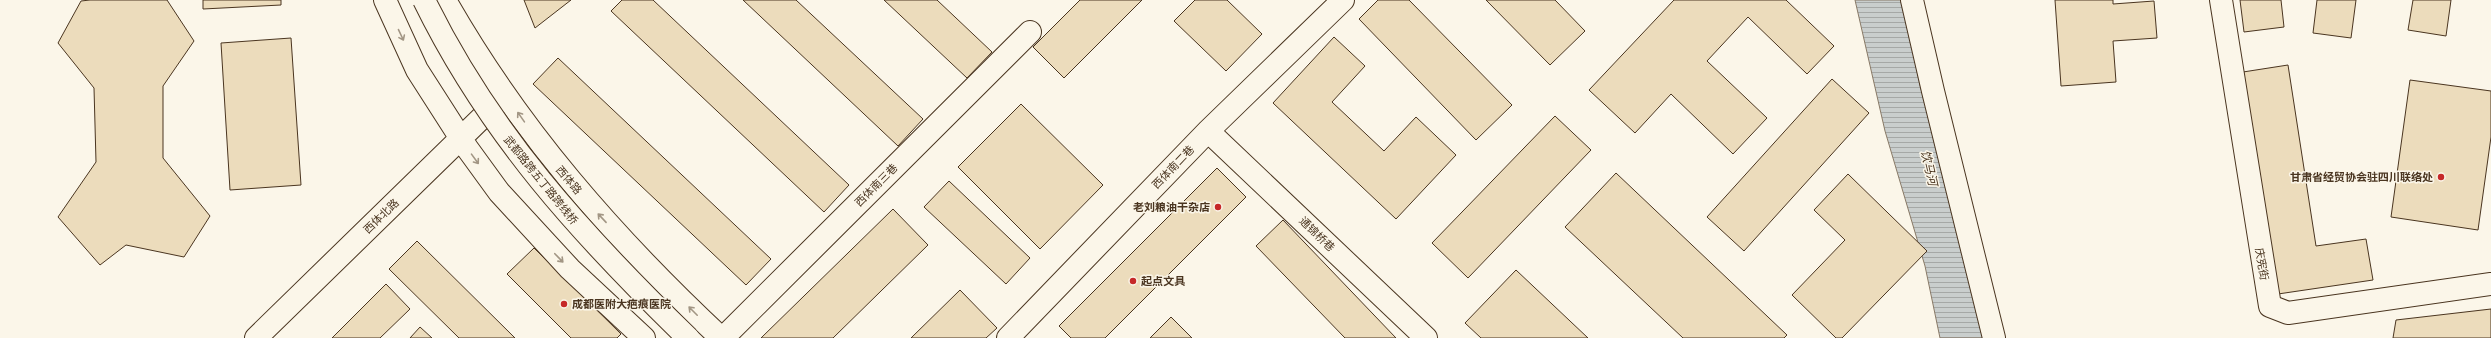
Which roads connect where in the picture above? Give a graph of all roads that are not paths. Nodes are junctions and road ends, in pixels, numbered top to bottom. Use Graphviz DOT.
graph roads {
  1 [pos="385,0"];
  2 [pos="424,0"];
  3 [pos="445,0"];
  4 [pos="1343,0"];
  5 [pos="1912,0"];
  6 [pos="2221,0"];
  7 [pos="1030,32"];
  8 [pos="505,94"];
  9 [pos="1208,131"];
  10 [pos="462,137"];
  11 [pos="2491,284"];
  12 [pos="256,338"];
  13 [pos="644,338"];
  14 [pos="688,338"];
  15 [pos="722,338"];
  16 [pos="1008,338"];
  17 [pos="1426,338"];
  18 [pos="1994,338"];
  1 -- 10 [label="street, one-way"];
  2 -- 14 [label="street, 武都路跨五丁路跨线桥, bridge"];
  3 -- 8 [label="street, 西体路"];
  4 -- 9 [label="street, 西体南二巷"];
  5 -- 18 [label="street"];
  6 -- 11 [label="street, 庆宪街"];
  7 -- 15 [label="street, 西体南三巷"];
  8 -- 10 [label="street, 西体北路"];
  15 -- 8 [label="street, 西体路, one-way"];
  9 -- 16 [label="street, 西体南二巷"];
  9 -- 17 [label="street, 通锦桥巷"];
  10 -- 12 [label="street, 西体北路"];
  10 -- 13 [label="street, one-way"];
}
